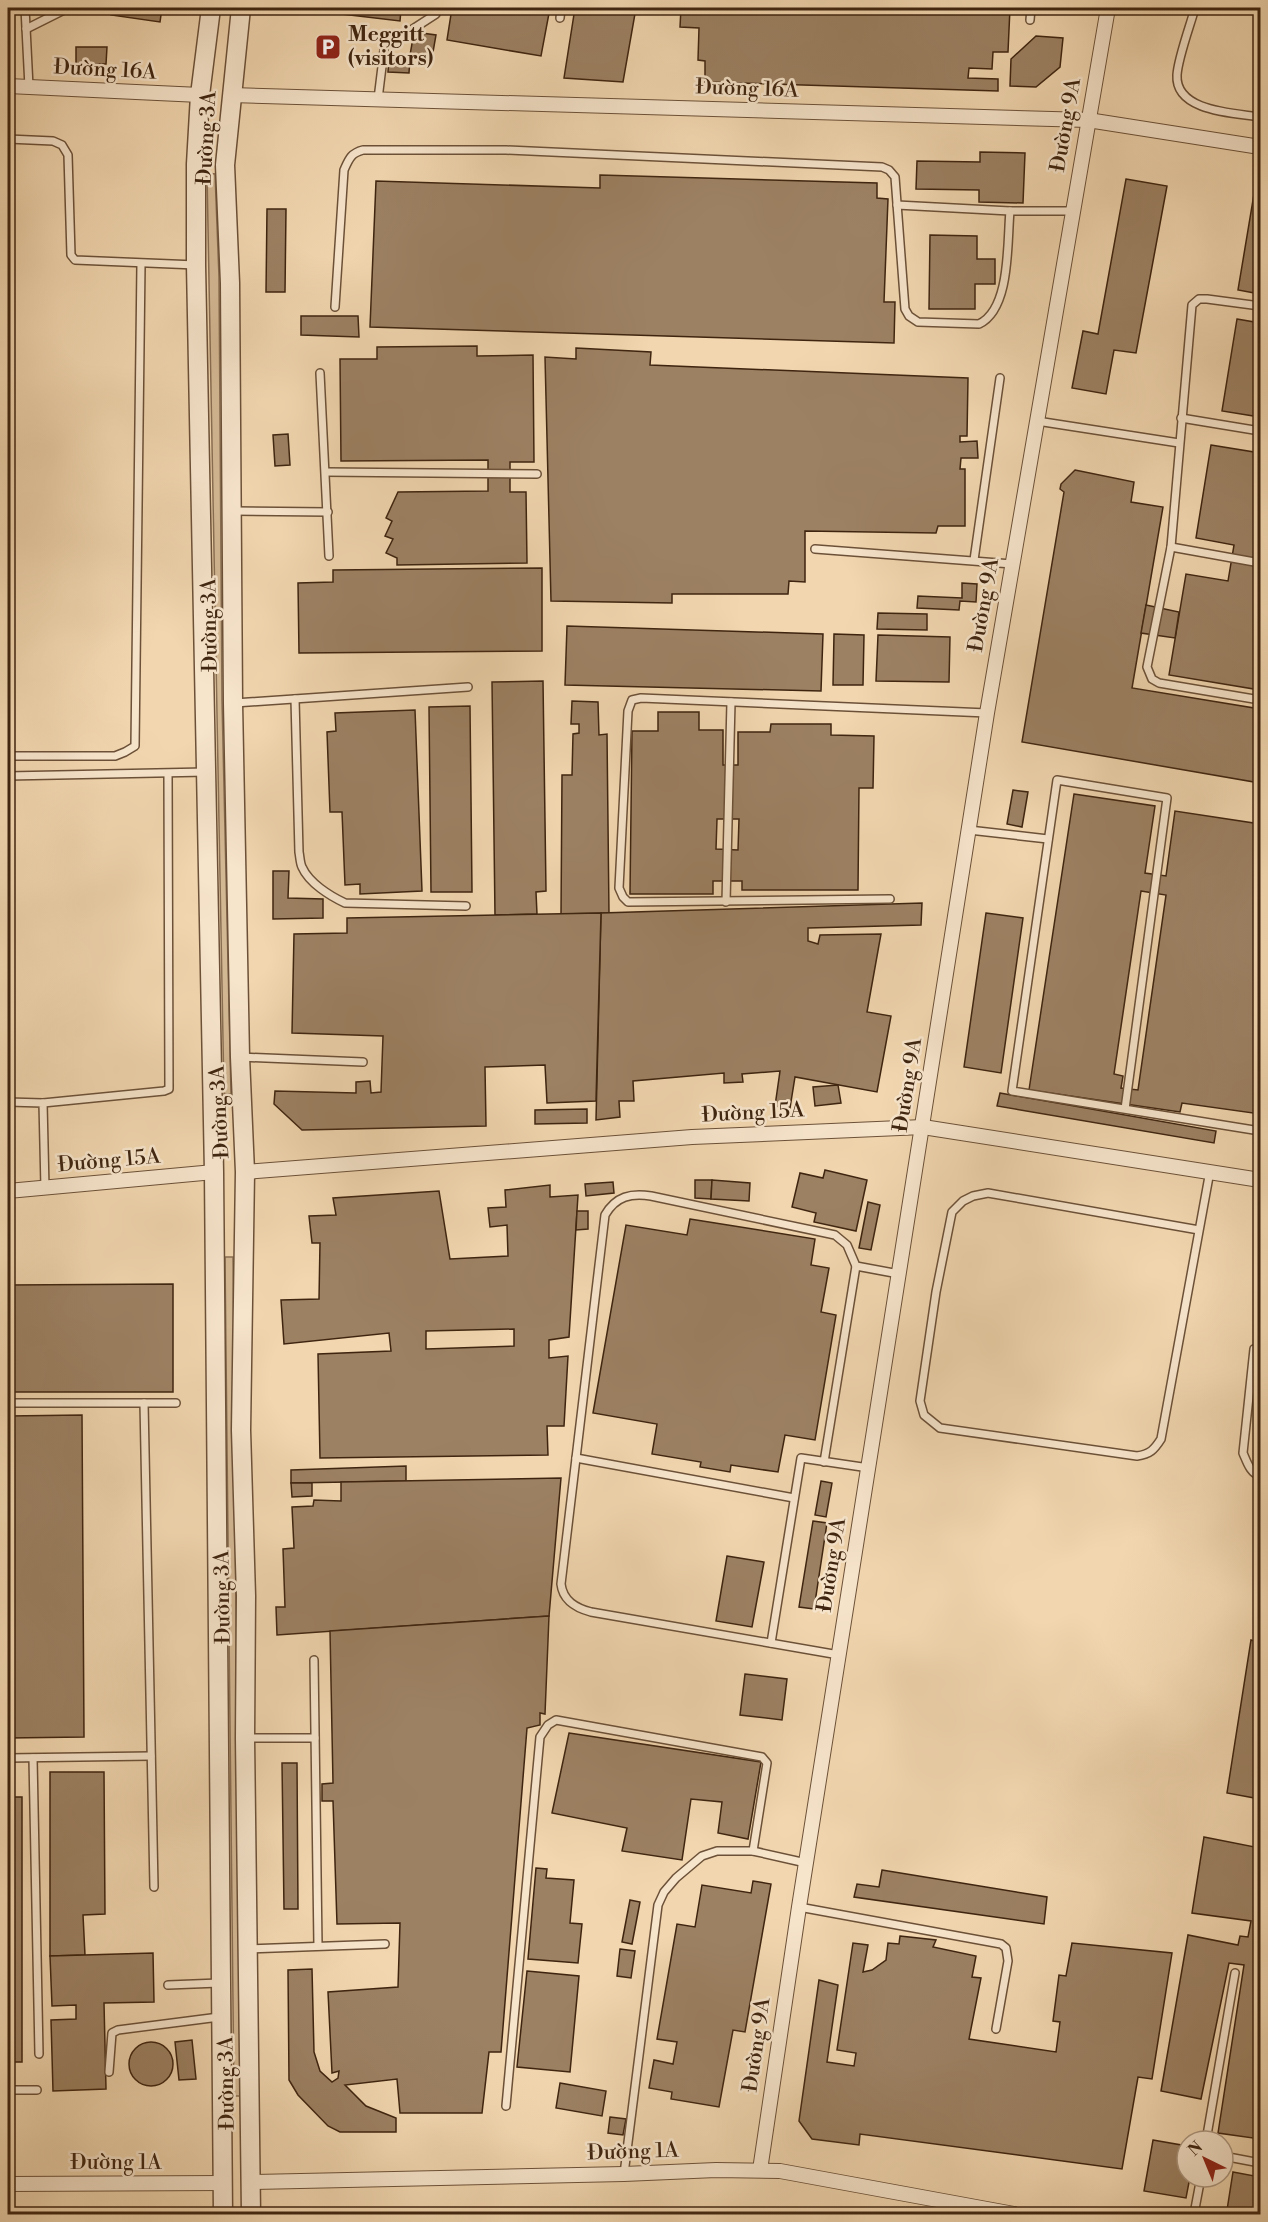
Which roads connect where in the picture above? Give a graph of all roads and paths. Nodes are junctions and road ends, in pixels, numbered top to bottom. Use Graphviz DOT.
graph roads {
  1 [pos="25,8"];
  2 [pos="68,8"];
  3 [pos="211,8"];
  4 [pos="241,8"];
  5 [pos="437,8"];
  6 [pos="561,8"];
  7 [pos="1031,8"];
  8 [pos="1108,8"];
  9 [pos="1195,8"];
  10 [pos="560,18"];
  11 [pos="1030,20"];
  12 [pos="26,29"];
  13 [pos="8,86"];
  14 [pos="29,87"];
  15 [pos="201,95"];
  16 [pos="231,95"];
  17 [pos="378,99"];
  18 [pos="1260,117"];
  19 [pos="1088,120"];
  20 [pos="8,139"];
  21 [pos="1260,147"];
  22 [pos="897,205"];
  23 [pos="1010,211"];
  24 [pos="1073,211"];
  25 [pos="141,264"];
  26 [pos="196,265"];
  27 [pos="1260,306"];
  28 [pos="335,307"];
  29 [pos="320,373"];
  30 [pos="1000,378"];
  31 [pos="1181,418"];
  32 [pos="1037,421"];
  33 [pos="1260,431"];
  34 [pos="1179,443"];
  35 [pos="326,472"];
  36 [pos="537,474"];
  37 [pos="231,511"];
  38 [pos="328,512"];
  39 [pos="1171,547"];
  40 [pos="815,549"];
  41 [pos="329,556"];
  42 [pos="974,560"];
  43 [pos="1260,563"];
  44 [pos="1012,564"];
  45 [pos="468,687"];
  46 [pos="295,699"];
  47 [pos="1260,700"];
  48 [pos="731,702"];
  49 [pos="233,703"];
  50 [pos="987,712"];
  51 [pos="8,756"];
  52 [pos="206,772"];
  53 [pos="168,774"];
  54 [pos="8,776"];
  55 [pos="969,830"];
  56 [pos="1048,839"];
  57 [pos="890,899"];
  58 [pos="726,902"];
  59 [pos="466,906"];
  60 [pos="240,1057"];
  61 [pos="363,1062"];
  62 [pos="8,1102"];
  63 [pos="43,1103"];
  64 [pos="1125,1109"];
  65 [pos="923,1127"];
  66 [pos="1260,1131"];
  67 [pos="1210,1171"];
  68 [pos="214,1172"];
  69 [pos="245,1172"];
  70 [pos="1260,1180"];
  71 [pos="45,1188"];
  72 [pos="8,1191"];
  73 [pos="1199,1230"];
  74 [pos="856,1266"];
  75 [pos="900,1274"];
  76 [pos="1254,1349"];
  77 [pos="8,1403"];
  78 [pos="176,1403"];
  79 [pos="144,1404"];
  80 [pos="576,1458"];
  81 [pos="824,1462"];
  82 [pos="869,1468"];
  83 [pos="1260,1476"];
  84 [pos="794,1498"];
  85 [pos="771,1643"];
  86 [pos="838,1655"];
  87 [pos="314,1660"];
  88 [pos="245,1738"];
  89 [pos="315,1738"];
  90 [pos="151,1756"];
  91 [pos="8,1758"];
  92 [pos="33,1758"];
  93 [pos="753,1851"];
  94 [pos="806,1863"];
  95 [pos="154,1887"];
  96 [pos="799,1907"];
  97 [pos="385,1944"];
  98 [pos="318,1946"];
  99 [pos="248,1949"];
  100 [pos="1235,1973"];
  101 [pos="222,1983"];
  102 [pos="168,1985"];
  103 [pos="222,2016"];
  104 [pos="996,2029"];
  105 [pos="39,2054"];
  106 [pos="109,2072"];
  107 [pos="8,2090"];
  108 [pos="38,2090"];
  109 [pos="506,2106"];
  110 [pos="1208,2129"];
  111 [pos="1235,2158"];
  112 [pos="1260,2163"];
  113 [pos="760,2170"];
  114 [pos="624,2174"];
  115 [pos="250,2182"];
  116 [pos="224,2183"];
  117 [pos="8,2184"];
  118 [pos="1198,2189"];
  119 [pos="223,2214"];
  120 [pos="251,2214"];
  121 [pos="1014,2214"];
  122 [pos="1194,2214"];
  1 -- 12 [label="lane"];
  2 -- 12 [label="lane"];
  3 -- 15 [label="street, Đường 3A"];
  4 -- 16 [label="street, Đường 3A"];
  5 -- 17 [label="lane"];
  6 -- 10 [label="lane"];
  7 -- 11 [label="lane"];
  8 -- 19 [label="street, Đường 9A"];
  9 -- 18 [label="lane"];
  12 -- 14 [label="lane"];
  13 -- 14 [label="street, Đường 16A"];
  14 -- 15 [label="street, Đường 16A"];
  15 -- 16 [label="street"];
  15 -- 26 [label="street, Đường 3A"];
  16 -- 17 [label="street, Đường 16A"];
  16 -- 37 [label="street, Đường 3A"];
  17 -- 19 [label="street, Đường 16A"];
  19 -- 21 [label="street, Đường 16A"];
  19 -- 24 [label="street, Đường 9A"];
  20 -- 25 [label="lane"];
  22 -- 23 [label="lane"];
  22 -- 23 [label="lane"];
  22 -- 28 [label="lane"];
  23 -- 24 [label="lane"];
  24 -- 32 [label="street, Đường 9A"];
  25 -- 26 [label="lane"];
  25 -- 51 [label="lane"];
  26 -- 52 [label="street, Đường 3A"];
  27 -- 31 [label="lane"];
  29 -- 35 [label="lane"];
  30 -- 42 [label="lane"];
  31 -- 33 [label="lane"];
  31 -- 34 [label="lane"];
  32 -- 34 [label="lane"];
  32 -- 44 [label="street, Đường 9A"];
  34 -- 39 [label="lane"];
  35 -- 36 [label="lane"];
  35 -- 38 [label="lane"];
  37 -- 38 [label="lane"];
  37 -- 49 [label="street, Đường 3A"];
  38 -- 41 [label="lane"];
  39 -- 43 [label="lane"];
  39 -- 47 [label="lane"];
  40 -- 42 [label="lane"];
  42 -- 44 [label="lane"];
  44 -- 50 [label="street, Đường 9A"];
  45 -- 46 [label="lane"];
  46 -- 49 [label="lane"];
  46 -- 59 [label="lane"];
  48 -- 50 [label="lane"];
  48 -- 58 [label="lane"];
  48 -- 58 [label="lane"];
  49 -- 60 [label="street, Đường 3A"];
  50 -- 55 [label="street, Đường 9A"];
  52 -- 53 [label="lane"];
  52 -- 68 [label="street, Đường 3A"];
  53 -- 54 [label="lane"];
  53 -- 63 [label="lane"];
  55 -- 56 [label="lane"];
  55 -- 65 [label="street, Đường 9A"];
  56 -- 64 [label="lane"];
  56 -- 64 [label="lane"];
  57 -- 58 [label="lane"];
  60 -- 61 [label="lane"];
  60 -- 69 [label="street, Đường 3A"];
  62 -- 63 [label="lane"];
  63 -- 71 [label="lane"];
  64 -- 66 [label="lane"];
  65 -- 67 [label="street, Đường 15A"];
  65 -- 69 [label="street, Đường 15A"];
  65 -- 75 [label="street, Đường 9A"];
  67 -- 70 [label="street, Đường 15A"];
  67 -- 73 [label="lane"];
  68 -- 69 [label="street"];
  68 -- 71 [label="street, Đường 15A"];
  68 -- 101 [label="street, Đường 3A"];
  69 -- 88 [label="street, Đường 3A"];
  71 -- 72 [label="street, Đường 15A"];
  73 -- 73 [label="lane"];
  74 -- 75 [label="lane"];
  74 -- 80 [label="lane"];
  74 -- 81 [label="lane"];
  75 -- 82 [label="street, Đường 9A"];
  76 -- 83 [label="lane"];
  77 -- 79 [label="lane"];
  78 -- 79 [label="lane"];
  79 -- 90 [label="lane"];
  80 -- 84 [label="lane"];
  80 -- 85 [label="lane"];
  81 -- 82 [label="lane"];
  81 -- 84 [label="lane"];
  82 -- 86 [label="street, Đường 9A"];
  84 -- 85 [label="lane"];
  85 -- 86 [label="lane"];
  86 -- 94 [label="street, Đường 9A"];
  87 -- 89 [label="lane"];
  88 -- 89 [label="lane"];
  88 -- 99 [label="street, Đường 3A"];
  89 -- 98 [label="lane"];
  90 -- 92 [label="lane"];
  90 -- 95 [label="lane"];
  91 -- 92 [label="lane"];
  92 -- 105 [label="lane"];
  93 -- 94 [label="lane"];
  93 -- 109 [label="lane"];
  93 -- 114 [label="lane"];
  94 -- 96 [label="street, Đường 9A"];
  96 -- 104 [label="lane"];
  96 -- 113 [label="street, Đường 9A"];
  97 -- 98 [label="lane"];
  98 -- 99 [label="lane"];
  99 -- 115 [label="street, Đường 3A"];
  100 -- 110 [label="lane"];
  101 -- 102 [label="lane"];
  101 -- 103 [label="street, Đường 3A"];
  103 -- 106 [label="lane"];
  103 -- 116 [label="street, Đường 3A"];
  107 -- 108 [label="lane"];
  111 -- 112 [label="lane"];
  113 -- 114 [label="street, Đường 1A"];
  113 -- 121 [label="street, Đường 1A"];
  114 -- 115 [label="street, Đường 1A"];
  115 -- 116 [label="street"];
  115 -- 120 [label="street, Đường 3A"];
  116 -- 117 [label="street, Đường 1A"];
  116 -- 119 [label="street, Đường 3A"];
  118 -- 122 [label="lane"];
}
